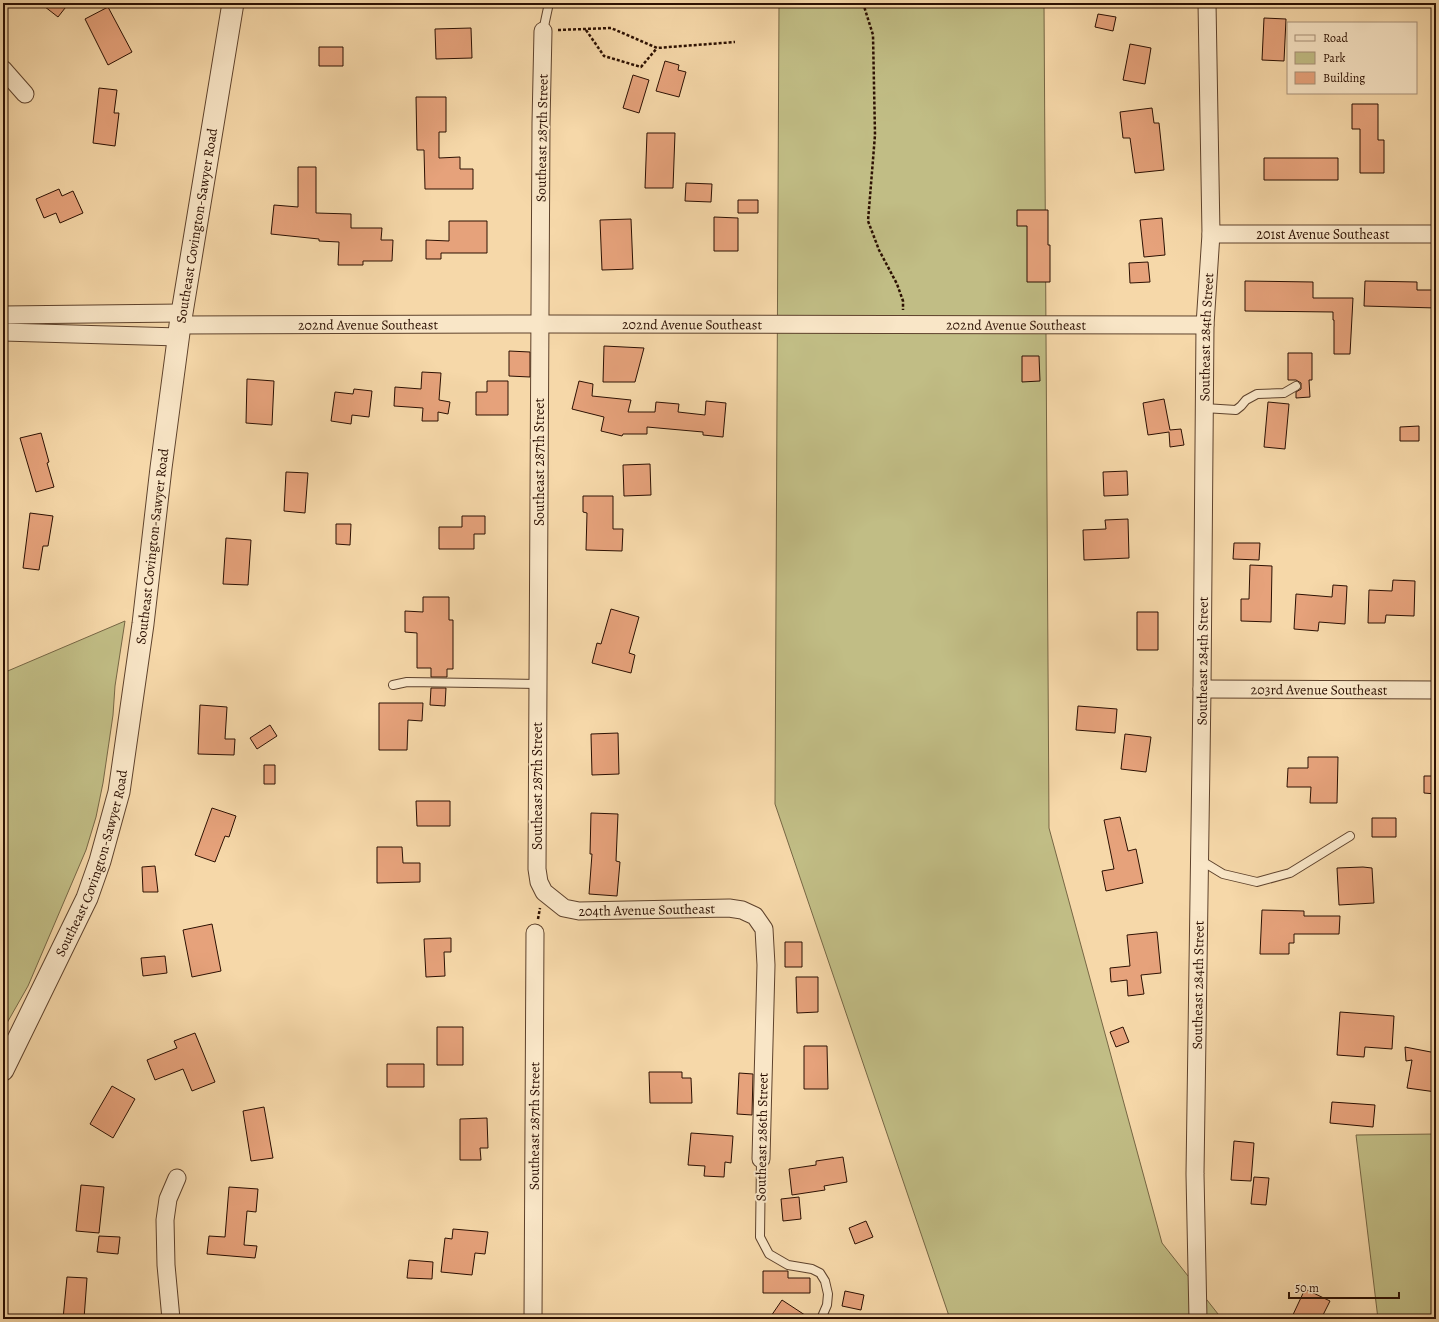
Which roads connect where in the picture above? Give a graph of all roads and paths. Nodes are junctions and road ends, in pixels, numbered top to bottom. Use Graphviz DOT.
graph roads {
  1 [pos="233,3"];
  2 [pos="549,3"];
  3 [pos="864,3"];
  4 [pos="1207,3"];
  5 [pos="586,29"];
  6 [pos="543,31"];
  7 [pos="735,42"];
  8 [pos="657,48"];
  9 [pos="3,69"];
  10 [pos="26,94"];
  11 [pos="1211,234"];
  12 [pos="1436,234"];
  13 [pos="3,315"];
  14 [pos="540,324"];
  15 [pos="904,324"];
  16 [pos="180,325"];
  17 [pos="1204,325"];
  18 [pos="3,332"];
  19 [pos="1296,386"];
  20 [pos="1204,408"];
  21 [pos="538,684"];
  22 [pos="393,685"];
  23 [pos="1202,689"];
  24 [pos="1436,690"];
  25 [pos="1350,836"];
  26 [pos="1199,860"];
  27 [pos="544,892"];
  28 [pos="755,916"];
  29 [pos="535,933"];
  30 [pos="3,1070"];
  31 [pos="761,1160"];
  32 [pos="177,1178"];
  33 [pos="171,1319"];
  34 [pos="533,1319"];
  35 [pos="821,1319"];
  36 [pos="1198,1319"];
  1 -- 16 [label="street, Southeast Covington-Sawyer Road"];
  2 -- 6 [label="lane"];
  3 -- 15 [label="path"];
  4 -- 11 [label="street, Southeast 284th Street"];
  5 -- 6 [label="path"];
  5 -- 8 [label="path"];
  5 -- 8 [label="path"];
  6 -- 14 [label="street, Southeast 287th Street"];
  7 -- 8 [label="path"];
  9 -- 10 [label="street"];
  11 -- 12 [label="street, 201st Avenue Southeast"];
  11 -- 17 [label="street, Southeast 284th Street"];
  13 -- 16 [label="street, 202nd Avenue Southeast"];
  14 -- 15 [label="street, 202nd Avenue Southeast"];
  14 -- 16 [label="street, 202nd Avenue Southeast"];
  14 -- 21 [label="street, Southeast 287th Street"];
  15 -- 17 [label="street, 202nd Avenue Southeast"];
  16 -- 18 [label="street, 202nd Avenue Southeast"];
  16 -- 30 [label="street, Southeast Covington-Sawyer Road"];
  17 -- 20 [label="street, Southeast 284th Street"];
  19 -- 20 [label="lane"];
  20 -- 23 [label="street, Southeast 284th Street"];
  21 -- 22 [label="lane"];
  21 -- 27 [label="street, Southeast 287th Street"];
  23 -- 24 [label="street, 203rd Avenue Southeast"];
  23 -- 26 [label="street, Southeast 284th Street"];
  25 -- 26 [label="lane"];
  26 -- 36 [label="street, Southeast 284th Street"];
  27 -- 28 [label="street, 204th Avenue Southeast"];
  27 -- 29 [label="path"];
  28 -- 31 [label="street, Southeast 286th Street"];
  29 -- 34 [label="street, Southeast 287th Street"];
  31 -- 35 [label="lane, Southeast 286th Street"];
  32 -- 33 [label="street"];
}
